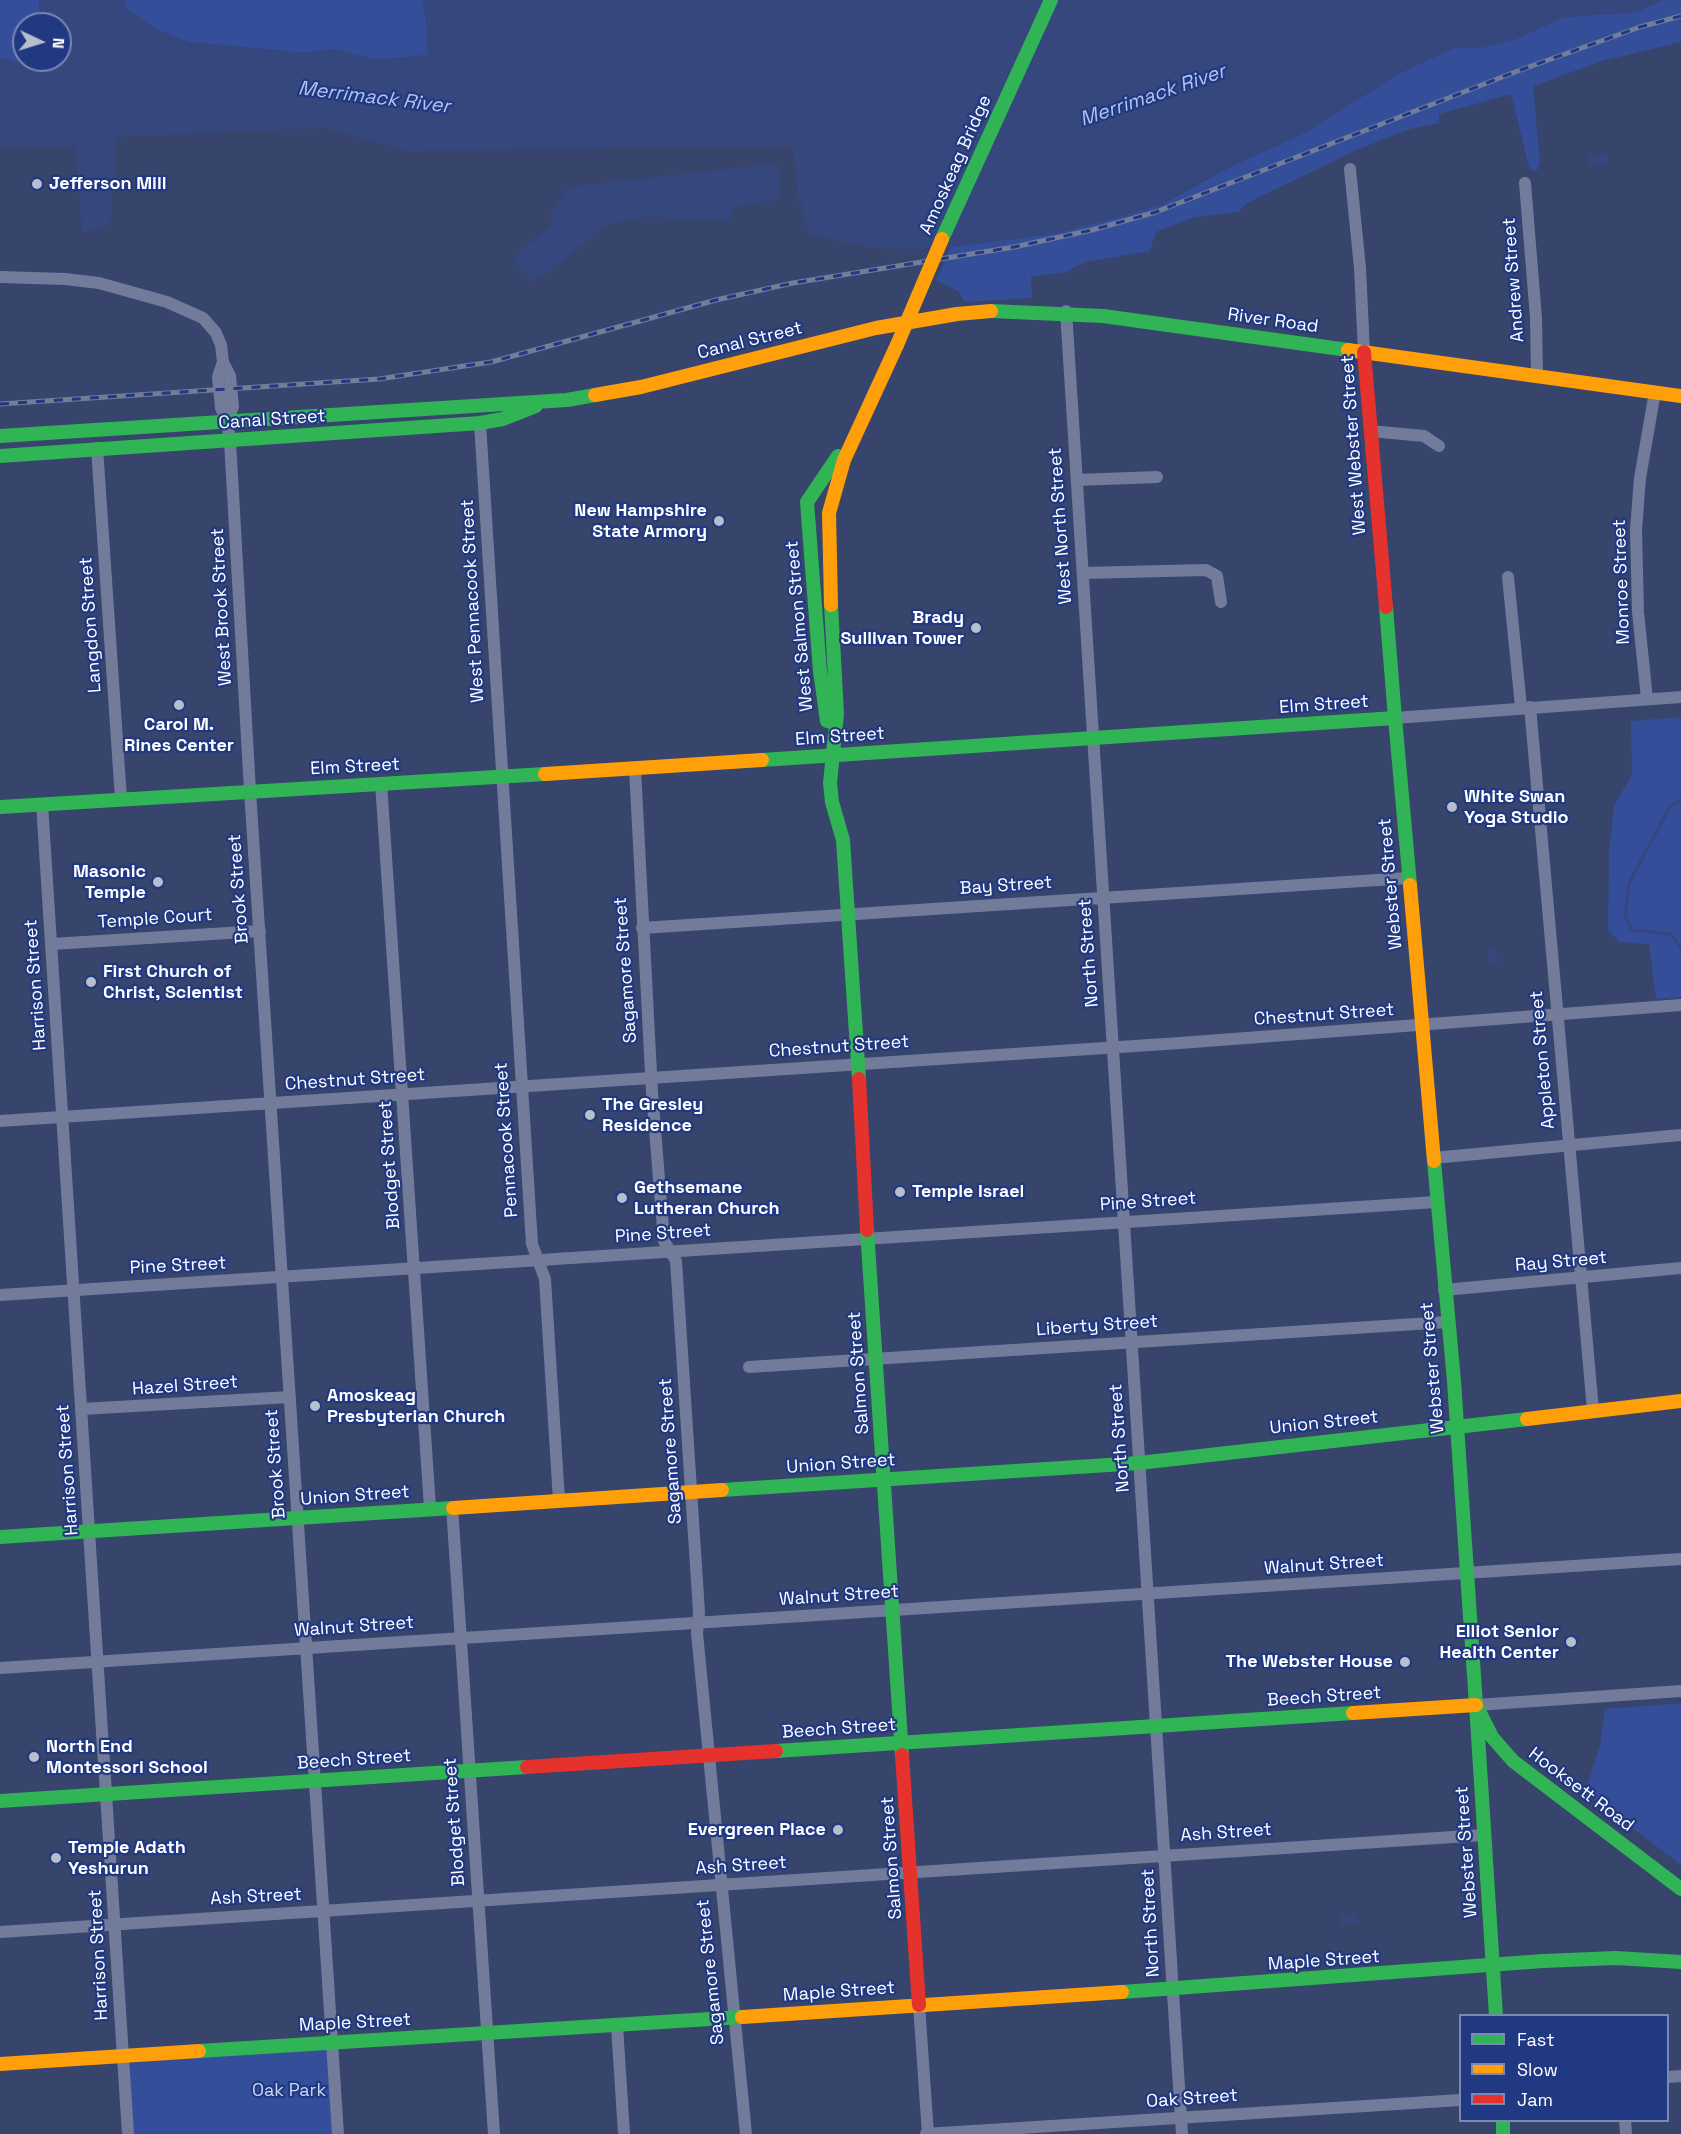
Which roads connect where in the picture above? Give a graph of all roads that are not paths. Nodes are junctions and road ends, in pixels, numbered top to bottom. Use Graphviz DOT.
graph roads {
  1 [pos="1051,0"];
  2 [pos="1350,169"];
  3 [pos="1525,183"];
  4 [pos="0,277"];
  5 [pos="1066,311"];
  6 [pos="859,332"];
  7 [pos="897,345"];
  8 [pos="1364,352"];
  9 [pos="1537,375"];
  10 [pos="1655,392"];
  11 [pos="1681,396"];
  12 [pos="543,403"];
  13 [pos="227,421"];
  14 [pos="480,423"];
  15 [pos="861,423"];
  16 [pos="1370,431"];
  17 [pos="0,436"];
  18 [pos="230,441"];
  19 [pos="1439,446"];
  20 [pos="97,448"];
  21 [pos="0,456"];
  22 [pos="1157,477"];
  23 [pos="1077,480"];
  24 [pos="1083,573"];
  25 [pos="1508,577"];
  26 [pos="1221,602"];
  27 [pos="1681,697"];
  28 [pos="1647,699"];
  29 [pos="1526,707"];
  30 [pos="1395,718"];
  31 [pos="1094,739"];
  32 [pos="832,755"];
  33 [pos="635,768"];
  34 [pos="503,776"];
  35 [pos="381,783"];
  36 [pos="250,791"];
  37 [pos="121,799"];
  38 [pos="42,804"];
  39 [pos="0,807"];
  40 [pos="1408,878"];
  41 [pos="1104,898"];
  42 [pos="849,915"];
  43 [pos="642,928"];
  44 [pos="260,931"];
  45 [pos="52,944"];
  46 [pos="1681,1005"];
  47 [pos="1558,1014"];
  48 [pos="1422,1026"];
  49 [pos="1113,1048"];
  50 [pos="858,1062"];
  51 [pos="651,1079"];
  52 [pos="522,1088"];
  53 [pos="403,1095"];
  54 [pos="272,1104"];
  55 [pos="63,1116"];
  56 [pos="0,1120"];
  57 [pos="1681,1135"];
  58 [pos="1569,1144"];
  59 [pos="1433,1158"];
  60 [pos="1436,1202"];
  61 [pos="1124,1222"];
  62 [pos="868,1239"];
  63 [pos="669,1252"];
  64 [pos="537,1261"];
  65 [pos="1681,1268"];
  66 [pos="415,1269"];
  67 [pos="282,1277"];
  68 [pos="1580,1278"];
  69 [pos="73,1290"];
  70 [pos="1444,1290"];
  71 [pos="0,1295"];
  72 [pos="1447,1322"];
  73 [pos="1132,1341"];
  74 [pos="875,1359"];
  75 [pos="749,1367"];
  76 [pos="290,1397"];
  77 [pos="1681,1401"];
  78 [pos="82,1409"];
  79 [pos="1593,1410"];
  80 [pos="1457,1426"];
  81 [pos="1139,1462"];
  82 [pos="884,1479"];
  83 [pos="691,1492"];
  84 [pos="559,1500"];
  85 [pos="452,1507"];
  86 [pos="430,1508"];
  87 [pos="298,1518"];
  88 [pos="90,1531"];
  89 [pos="0,1537"];
  90 [pos="1681,1559"];
  91 [pos="1468,1574"];
  92 [pos="1148,1596"];
  93 [pos="894,1611"];
  94 [pos="698,1624"];
  95 [pos="461,1639"];
  96 [pos="306,1648"];
  97 [pos="99,1661"];
  98 [pos="0,1668"];
  99 [pos="1681,1691"];
  100 [pos="1476,1706"];
  101 [pos="1156,1726"];
  102 [pos="902,1743"];
  103 [pos="1504,1752"];
  104 [pos="708,1755"];
  105 [pos="1479,1761"];
  106 [pos="470,1770"];
  107 [pos="316,1781"];
  108 [pos="107,1793"];
  109 [pos="0,1801"];
  110 [pos="1484,1835"];
  111 [pos="1165,1855"];
  112 [pos="910,1872"];
  113 [pos="721,1885"];
  114 [pos="1681,1889"];
  115 [pos="478,1901"];
  116 [pos="323,1911"];
  117 [pos="116,1923"];
  118 [pos="0,1932"];
  119 [pos="1681,1962"];
  120 [pos="1493,1967"];
  121 [pos="1173,1989"];
  122 [pos="919,2005"];
  123 [pos="1496,2014"];
  124 [pos="734,2017"];
  125 [pos="617,2026"];
  126 [pos="487,2034"];
  127 [pos="332,2042"];
  128 [pos="123,2055"];
  129 [pos="0,2064"];
  130 [pos="1459,2100"];
  131 [pos="1181,2118"];
  132 [pos="128,2134"];
  133 [pos="338,2134"];
  134 [pos="494,2134"];
  135 [pos="624,2134"];
  136 [pos="746,2134"];
  137 [pos="928,2134"];
  138 [pos="1182,2134"];
  1 -- 7 [label="main road, Amoskeag Bridge, bridge"];
  2 -- 8 [label="street, West Webster Street"];
  3 -- 9 [label="street, Andrew Street"];
  4 -- 13 [label="street, West Brook Street"];
  5 -- 6 [label="main road, River Road"];
  5 -- 8 [label="main road, River Road"];
  5 -- 23 [label="street, West North Street"];
  6 -- 12 [label="main road, Canal Street"];
  7 -- 15 [label="main road, West Salmon Street"];
  8 -- 9 [label="main road, River Road"];
  8 -- 16 [label="main road, West Webster Street"];
  9 -- 10 [label="main road, River Road"];
  10 -- 11 [label="main road, River Road"];
  10 -- 28 [label="street, Monroe Street"];
  12 -- 13 [label="main road, Canal Street"];
  12 -- 14 [label="main road, Canal Street"];
  13 -- 17 [label="main road, Canal Street"];
  13 -- 18 [label="street, West Brook Street"];
  14 -- 18 [label="main road, Canal Street"];
  14 -- 34 [label="street, West Pennacook Street"];
  15 -- 32 [label="main road, West Salmon Street"];
  15 -- 32 [label="main road, West Salmon Street"];
  16 -- 19 [label="street"];
  16 -- 30 [label="main road, West Webster Street"];
  18 -- 20 [label="main road, Canal Street"];
  18 -- 36 [label="street, West Brook Street"];
  20 -- 21 [label="main road, Canal Street"];
  20 -- 37 [label="street, Langdon Street"];
  22 -- 23 [label="street"];
  23 -- 24 [label="street, West North Street"];
  24 -- 26 [label="street"];
  24 -- 31 [label="street, West North Street"];
  25 -- 29 [label="street, Appleton Street"];
  27 -- 28 [label="street, Elm Street"];
  28 -- 29 [label="street, Elm Street"];
  29 -- 30 [label="street, Elm Street"];
  29 -- 47 [label="street, Appleton Street"];
  30 -- 31 [label="main road, Elm Street"];
  30 -- 40 [label="main road, Webster Street"];
  31 -- 32 [label="main road, Elm Street"];
  31 -- 41 [label="street, North Street"];
  32 -- 33 [label="main road, Elm Street"];
  32 -- 42 [label="main road, Salmon Street"];
  33 -- 34 [label="main road, Elm Street"];
  33 -- 43 [label="street, Sagamore Street"];
  34 -- 35 [label="main road, Elm Street"];
  34 -- 52 [label="street, Pennacook Street"];
  35 -- 36 [label="main road, Elm Street"];
  35 -- 53 [label="street, Blodget Street"];
  36 -- 37 [label="main road, Elm Street"];
  36 -- 44 [label="street, Brook Street"];
  37 -- 38 [label="main road, Elm Street"];
  38 -- 39 [label="main road, Elm Street"];
  38 -- 45 [label="street, Harrison Street"];
  40 -- 41 [label="street, Bay Street"];
  40 -- 48 [label="main road, Webster Street"];
  41 -- 42 [label="street, Bay Street"];
  41 -- 49 [label="street, North Street"];
  42 -- 43 [label="street, Bay Street"];
  42 -- 50 [label="main road, Salmon Street"];
  43 -- 51 [label="street, Sagamore Street"];
  44 -- 45 [label="street, Temple Court"];
  44 -- 54 [label="street, Brook Street"];
  45 -- 55 [label="street, Harrison Street"];
  46 -- 47 [label="street, Chestnut Street"];
  47 -- 48 [label="street, Chestnut Street"];
  47 -- 58 [label="street, Appleton Street"];
  48 -- 49 [label="street, Chestnut Street"];
  48 -- 59 [label="main road, Webster Street"];
  49 -- 50 [label="street, Chestnut Street"];
  49 -- 61 [label="street, North Street"];
  50 -- 51 [label="street, Chestnut Street"];
  50 -- 62 [label="main road, Salmon Street"];
  51 -- 52 [label="street, Chestnut Street"];
  51 -- 63 [label="street, Sagamore Street"];
  52 -- 53 [label="street, Chestnut Street"];
  52 -- 64 [label="street, Pennacook Street"];
  53 -- 54 [label="street, Chestnut Street"];
  53 -- 66 [label="street, Blodget Street"];
  54 -- 55 [label="street, Chestnut Street"];
  54 -- 67 [label="street, Brook Street"];
  55 -- 56 [label="street, Chestnut Street"];
  55 -- 69 [label="street, Harrison Street"];
  57 -- 58 [label="street"];
  58 -- 59 [label="street"];
  58 -- 68 [label="street, Appleton Street"];
  59 -- 60 [label="main road, Webster Street"];
  60 -- 61 [label="street, Pine Street"];
  60 -- 70 [label="main road, Webster Street"];
  61 -- 62 [label="street, Pine Street"];
  61 -- 73 [label="street, North Street"];
  62 -- 63 [label="street, Pine Street"];
  62 -- 74 [label="main road, Salmon Street"];
  63 -- 64 [label="street, Pine Street"];
  63 -- 83 [label="street, Sagamore Street"];
  64 -- 66 [label="street, Pine Street"];
  64 -- 84 [label="street, Pennacook Street"];
  65 -- 68 [label="street, Ray Street"];
  66 -- 67 [label="street, Pine Street"];
  66 -- 86 [label="street, Blodget Street"];
  67 -- 69 [label="street, Pine Street"];
  67 -- 76 [label="street, Brook Street"];
  68 -- 70 [label="street, Ray Street"];
  68 -- 79 [label="street, Appleton Street"];
  69 -- 71 [label="street, Pine Street"];
  69 -- 78 [label="street, Harrison Street"];
  70 -- 72 [label="main road, Webster Street"];
  72 -- 73 [label="street, Liberty Street"];
  72 -- 80 [label="main road, Webster Street"];
  73 -- 74 [label="street, Liberty Street"];
  73 -- 81 [label="street, North Street"];
  74 -- 75 [label="street, Liberty Street"];
  74 -- 82 [label="main road, Salmon Street"];
  76 -- 78 [label="street, Hazel Street"];
  76 -- 87 [label="street, Brook Street"];
  77 -- 79 [label="main road, Union Street"];
  78 -- 88 [label="street, Harrison Street"];
  79 -- 80 [label="main road, Union Street"];
  80 -- 81 [label="main road, Union Street"];
  80 -- 91 [label="main road, Webster Street"];
  81 -- 82 [label="main road, Union Street"];
  81 -- 92 [label="street, North Street"];
  82 -- 83 [label="main road, Union Street"];
  82 -- 93 [label="main road, Salmon Street"];
  83 -- 84 [label="main road, Union Street"];
  83 -- 94 [label="street, Sagamore Street"];
  84 -- 85 [label="main road, Union Street"];
  85 -- 86 [label="main road, Union Street"];
  85 -- 95 [label="street, Blodget Street"];
  86 -- 87 [label="main road, Union Street"];
  87 -- 88 [label="main road, Union Street"];
  87 -- 96 [label="street, Brook Street"];
  88 -- 89 [label="main road, Union Street"];
  88 -- 97 [label="street, Harrison Street"];
  90 -- 91 [label="street, Walnut Street"];
  91 -- 92 [label="street, Walnut Street"];
  91 -- 100 [label="main road, Webster Street"];
  92 -- 93 [label="street, Walnut Street"];
  92 -- 101 [label="street, North Street"];
  93 -- 94 [label="street, Walnut Street"];
  93 -- 102 [label="main road, Salmon Street"];
  94 -- 95 [label="street, Walnut Street"];
  94 -- 104 [label="street, Sagamore Street"];
  95 -- 96 [label="street, Walnut Street"];
  95 -- 106 [label="street, Blodget Street"];
  96 -- 97 [label="street, Walnut Street"];
  96 -- 107 [label="street, Brook Street"];
  97 -- 98 [label="street, Walnut Street"];
  97 -- 108 [label="street, Harrison Street"];
  99 -- 100 [label="street, Beech Street"];
  100 -- 101 [label="main road, Beech Street"];
  100 -- 103 [label="main road, Hooksett Road"];
  100 -- 105 [label="main road, Webster Street"];
  101 -- 102 [label="main road, Beech Street"];
  101 -- 111 [label="street, North Street"];
  102 -- 104 [label="main road, Beech Street"];
  102 -- 112 [label="main road, Salmon Street"];
  103 -- 105 [label="main road"];
  103 -- 114 [label="main road, Hooksett Road"];
  104 -- 106 [label="main road, Beech Street"];
  104 -- 113 [label="street, Sagamore Street"];
  105 -- 110 [label="main road, Webster Street"];
  106 -- 107 [label="main road, Beech Street"];
  106 -- 115 [label="street, Blodget Street"];
  107 -- 108 [label="main road, Beech Street"];
  107 -- 116 [label="street, Brook Street"];
  108 -- 109 [label="main road, Beech Street"];
  108 -- 117 [label="street, Harrison Street"];
  110 -- 111 [label="street, Ash Street"];
  110 -- 120 [label="main road, Webster Street"];
  111 -- 112 [label="street, Ash Street"];
  111 -- 121 [label="street, North Street"];
  112 -- 113 [label="street, Ash Street"];
  112 -- 122 [label="main road, Salmon Street"];
  113 -- 115 [label="street, Ash Street"];
  113 -- 124 [label="street, Sagamore Street"];
  115 -- 116 [label="street, Ash Street"];
  115 -- 126 [label="street, Blodget Street"];
  116 -- 117 [label="street, Ash Street"];
  116 -- 127 [label="street, Brook Street"];
  117 -- 118 [label="street, Ash Street"];
  117 -- 128 [label="street, Harrison Street"];
  119 -- 120 [label="main road, Maple Street"];
  120 -- 121 [label="main road, Maple Street"];
  120 -- 123 [label="main road, Webster Street"];
  121 -- 122 [label="main road, Maple Street"];
  121 -- 131 [label="street, North Street"];
  122 -- 124 [label="main road, Maple Street"];
  122 -- 137 [label="street, Salmon Street"];
  124 -- 125 [label="main road, Maple Street"];
  124 -- 136 [label="street, Sagamore Street"];
  125 -- 126 [label="main road, Maple Street"];
  125 -- 135 [label="street"];
  126 -- 127 [label="main road, Maple Street"];
  126 -- 134 [label="street, Blodget Street"];
  127 -- 128 [label="main road, Maple Street"];
  127 -- 133 [label="street, Brook Street"];
  128 -- 129 [label="main road, Maple Street"];
  128 -- 132 [label="street, Harrison Street"];
  130 -- 131 [label="street, Oak Street"];
  131 -- 137 [label="street, Oak Street"];
  131 -- 138 [label="street, North Street"];
}
